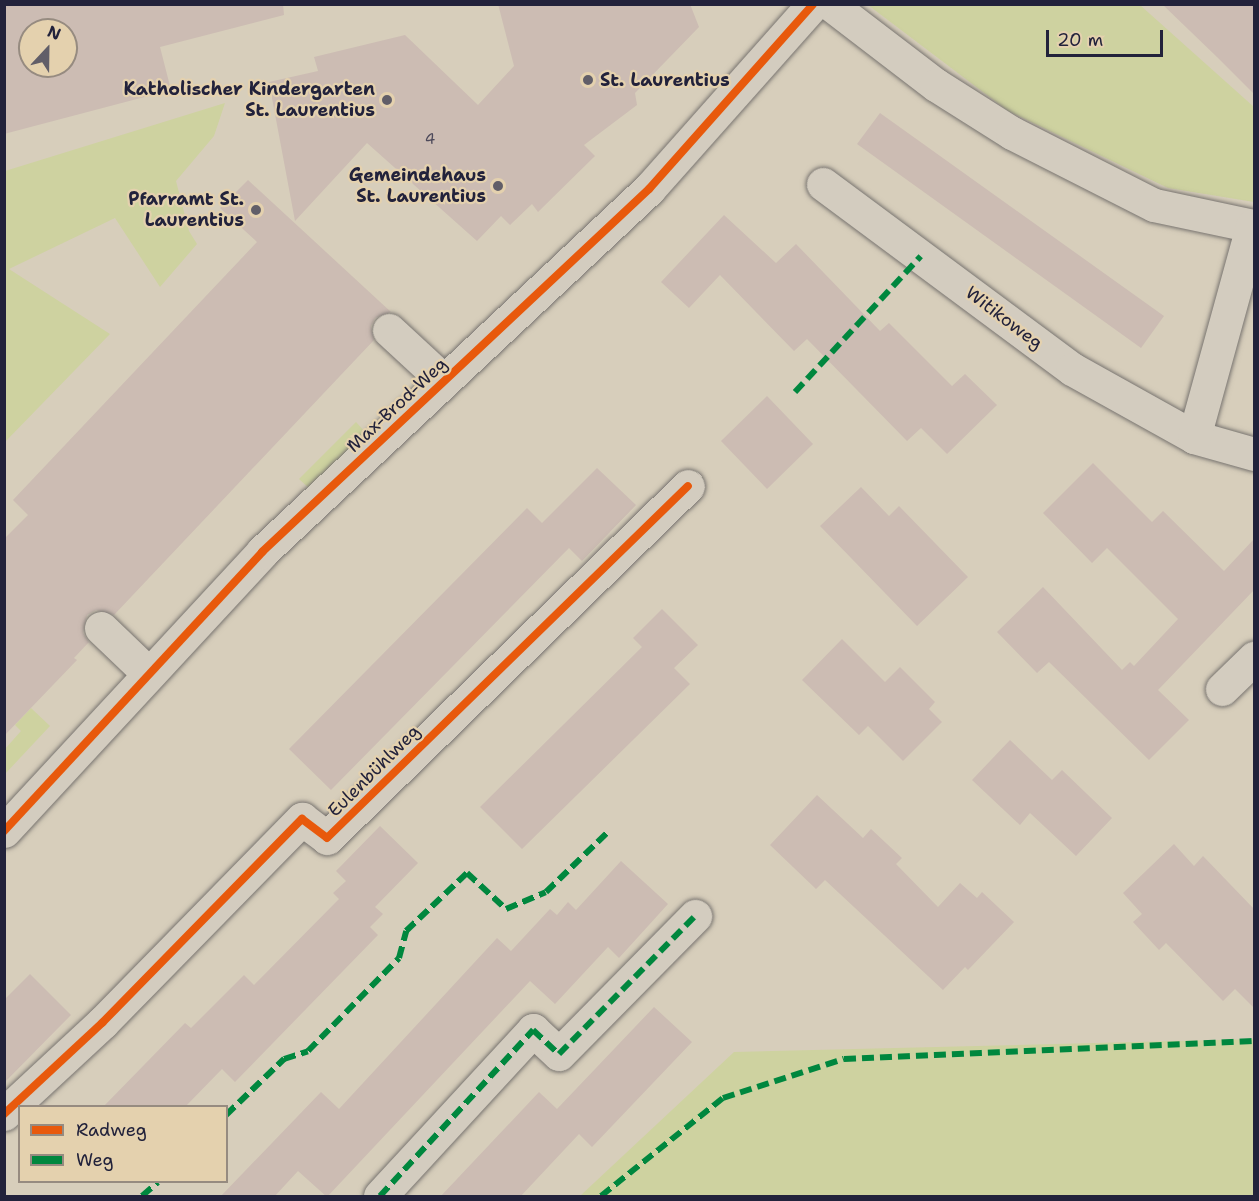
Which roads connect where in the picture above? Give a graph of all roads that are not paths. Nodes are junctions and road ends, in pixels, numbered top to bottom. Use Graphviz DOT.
graph roads {
  1 [pos="813,4"];
  2 [pos="830,4"];
  3 [pos="824,184"];
  4 [pos="1253,226"];
  5 [pos="389,330"];
  6 [pos="444,381"];
  7 [pos="1194,437"];
  8 [pos="1254,454"];
  9 [pos="688,486"];
  10 [pos="101,628"];
  11 [pos="1254,658"];
  12 [pos="149,674"];
  13 [pos="1222,689"];
  14 [pos="4,831"];
  15 [pos="695,916"];
  16 [pos="4,1114"];
  17 [pos="380,1197"];
  1 -- 6 [label="street, Max-Brod-Weg"];
  2 -- 4 [label="street"];
  3 -- 7 [label="street, Witikoweg"];
  4 -- 7 [label="street"];
  5 -- 6 [label="street"];
  6 -- 12 [label="street, Max-Brod-Weg"];
  7 -- 8 [label="street, Witikoweg"];
  9 -- 16 [label="street, Eulenbühlweg"];
  10 -- 12 [label="street"];
  11 -- 13 [label="street"];
  12 -- 14 [label="street, Max-Brod-Weg"];
  15 -- 17 [label="street"];
}
